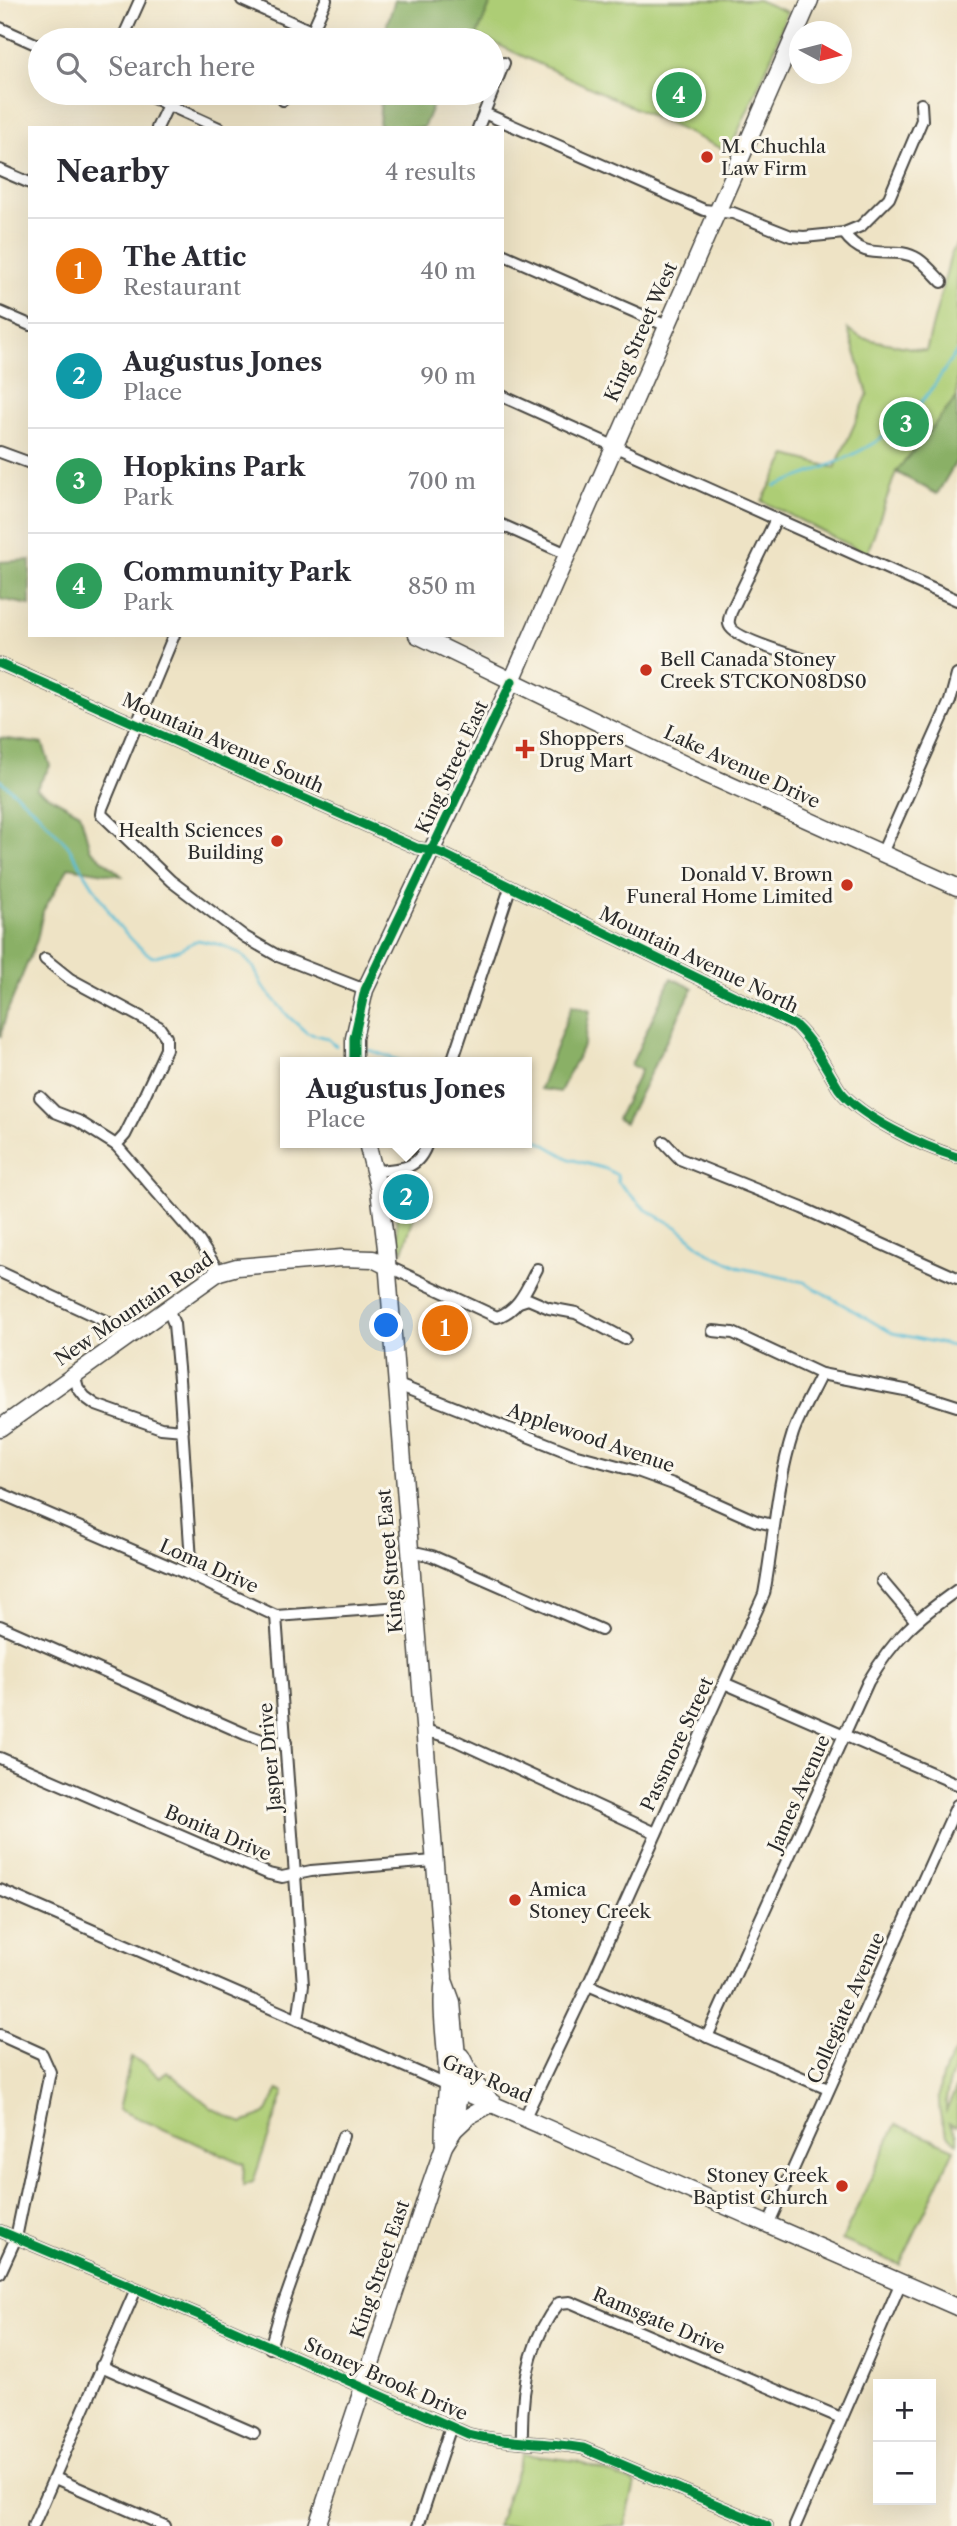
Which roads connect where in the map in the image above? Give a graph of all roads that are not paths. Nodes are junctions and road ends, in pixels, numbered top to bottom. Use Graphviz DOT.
graph roads {
  1 [pos="140,0"];
  2 [pos="242,0"];
  3 [pos="326,0"];
  4 [pos="810,0"];
  5 [pos="0,28"];
  6 [pos="127,28"];
  7 [pos="294,28"];
  8 [pos="313,28"];
  9 [pos="28,41"];
  10 [pos="922,104"];
  11 [pos="168,105"];
  12 [pos="487,105"];
  13 [pos="484,113"];
  14 [pos="158,126"];
  15 [pos="215,126"];
  16 [pos="479,126"];
  17 [pos="0,170"];
  18 [pos="28,182"];
  19 [pos="717,212"];
  20 [pos="844,233"];
  21 [pos="504,255"];
  22 [pos="942,282"];
  23 [pos="0,312"];
  24 [pos="28,324"];
  25 [pos="667,326"];
  26 [pos="504,397"];
  27 [pos="613,447"];
  28 [pos="0,452"];
  29 [pos="28,460"];
  30 [pos="776,519"];
  31 [pos="504,526"];
  32 [pos="567,554"];
  33 [pos="957,600"];
  34 [pos="173,637"];
  35 [pos="421,637"];
  36 [pos="806,660"];
  37 [pos="0,664"];
  38 [pos="957,675"];
  39 [pos="512,681"];
  40 [pos="137,724"];
  41 [pos="432,850"];
  42 [pos="882,853"];
  43 [pos="957,887"];
  44 [pos="510,888"];
  45 [pos="45,959"];
  46 [pos="365,990"];
  47 [pos="354,1057"];
  48 [pos="454,1057"];
  49 [pos="40,1097"];
  50 [pos="664,1142"];
  51 [pos="116,1145"];
  52 [pos="368,1148"];
  53 [pos="425,1148"];
  54 [pos="957,1157"];
  55 [pos="374,1171"];
  56 [pos="387,1266"];
  57 [pos="537,1269"];
  58 [pos="0,1272"];
  59 [pos="219,1272"];
  60 [pos="957,1278"];
  61 [pos="519,1302"];
  62 [pos="167,1307"];
  63 [pos="713,1331"];
  64 [pos="128,1336"];
  65 [pos="625,1339"];
  66 [pos="74,1374"];
  67 [pos="821,1374"];
  68 [pos="398,1385"];
  69 [pos="957,1406"];
  70 [pos="0,1428"];
  71 [pos="183,1430"];
  72 [pos="0,1493"];
  73 [pos="773,1525"];
  74 [pos="410,1551"];
  75 [pos="191,1576"];
  76 [pos="882,1581"];
  77 [pos="957,1590"];
  78 [pos="415,1606"];
  79 [pos="276,1616"];
  80 [pos="915,1620"];
  81 [pos="0,1626"];
  82 [pos="601,1630"];
  83 [pos="724,1683"];
  84 [pos="425,1730"];
  85 [pos="845,1735"];
  86 [pos="286,1743"];
  87 [pos="0,1758"];
  88 [pos="957,1784"];
  89 [pos="957,1805"];
  90 [pos="656,1833"];
  91 [pos="434,1861"];
  92 [pos="296,1874"];
  93 [pos="0,1890"];
  94 [pos="444,1977"];
  95 [pos="588,1985"];
  96 [pos="298,2020"];
  97 [pos="0,2035"];
  98 [pos="707,2037"];
  99 [pos="456,2042"];
  100 [pos="454,2087"];
  101 [pos="828,2089"];
  102 [pos="493,2103"];
  103 [pos="525,2117"];
  104 [pos="343,2136"];
  105 [pos="449,2139"];
  106 [pos="768,2225"];
  107 [pos="0,2231"];
  108 [pos="16,2238"];
  109 [pos="0,2273"];
  110 [pos="901,2282"];
  111 [pos="136,2289"];
  112 [pos="957,2307"];
  113 [pos="270,2347"];
  114 [pos="101,2366"];
  115 [pos="362,2387"];
  116 [pos="841,2418"];
  117 [pos="451,2426"];
  118 [pos="254,2433"];
  119 [pos="522,2442"];
  120 [pos="55,2477"];
  121 [pos="33,2526"];
  122 [pos="165,2526"];
  123 [pos="317,2526"];
  124 [pos="418,2526"];
  125 [pos="767,2526"];
  126 [pos="795,2526"];
  1 -- 6 [label="street"];
  2 -- 7 [label="street"];
  3 -- 8 [label="street"];
  4 -- 19 [label="main road, King Street West"];
  5 -- 9 [label="street"];
  10 -- 20 [label="street"];
  11 -- 14 [label="street"];
  11 -- 15 [label="street"];
  12 -- 13 [label="street"];
  13 -- 16 [label="street"];
  13 -- 19 [label="street"];
  17 -- 18 [label="street"];
  19 -- 20 [label="street"];
  19 -- 25 [label="main road, King Street West"];
  20 -- 22 [label="street"];
  21 -- 25 [label="street"];
  23 -- 24 [label="street"];
  25 -- 27 [label="main road, King Street West"];
  26 -- 27 [label="street"];
  27 -- 30 [label="street"];
  27 -- 32 [label="main road, King Street West"];
  28 -- 29 [label="street"];
  30 -- 33 [label="street"];
  30 -- 36 [label="street"];
  31 -- 32 [label="street"];
  32 -- 39 [label="main road, King Street West"];
  34 -- 40 [label="street"];
  35 -- 39 [label="main road, Lake Avenue Drive"];
  37 -- 40 [label="street, Mountain Avenue South"];
  38 -- 42 [label="street"];
  39 -- 41 [label="main road, King Street East"];
  39 -- 42 [label="main road, Lake Avenue Drive"];
  40 -- 41 [label="street, Mountain Avenue South"];
  40 -- 46 [label="street"];
  41 -- 44 [label="street, Mountain Avenue North"];
  41 -- 46 [label="main road, King Street East"];
  42 -- 43 [label="main road, Lake Avenue Drive"];
  44 -- 48 [label="street"];
  44 -- 54 [label="street, Mountain Avenue North"];
  45 -- 51 [label="street"];
  46 -- 47 [label="main road, King Street East"];
  49 -- 51 [label="street"];
  50 -- 60 [label="street"];
  51 -- 59 [label="street"];
  52 -- 55 [label="main road, King Street East"];
  53 -- 55 [label="street"];
  55 -- 56 [label="main road, King Street East"];
  56 -- 59 [label="main road, New Mountain Road"];
  56 -- 61 [label="street"];
  56 -- 68 [label="main road, King Street East"];
  57 -- 61 [label="street"];
  58 -- 64 [label="street"];
  59 -- 62 [label="main road, New Mountain Road"];
  61 -- 65 [label="street"];
  62 -- 64 [label="main road, New Mountain Road"];
  62 -- 71 [label="street"];
  63 -- 67 [label="street"];
  64 -- 66 [label="main road, New Mountain Road"];
  66 -- 70 [label="main road, New Mountain Road"];
  66 -- 71 [label="street"];
  67 -- 69 [label="street"];
  67 -- 73 [label="street, Passmore Street"];
  68 -- 73 [label="street, Applewood Avenue"];
  68 -- 74 [label="main road, King Street East"];
  71 -- 75 [label="street"];
  72 -- 75 [label="street, Loma Drive"];
  73 -- 83 [label="street, Passmore Street"];
  74 -- 78 [label="main road, King Street East"];
  74 -- 82 [label="street"];
  75 -- 79 [label="street, Loma Drive"];
  76 -- 80 [label="street"];
  77 -- 80 [label="street, James Avenue"];
  78 -- 79 [label="street, Loma Drive"];
  78 -- 84 [label="main road, King Street East"];
  79 -- 86 [label="street, Jasper Drive"];
  80 -- 85 [label="street, James Avenue"];
  81 -- 86 [label="street"];
  83 -- 85 [label="street"];
  83 -- 90 [label="street, Passmore Street"];
  84 -- 90 [label="street"];
  84 -- 91 [label="main road, King Street East"];
  85 -- 88 [label="street"];
  85 -- 98 [label="street, James Avenue"];
  86 -- 92 [label="street, Jasper Drive"];
  87 -- 92 [label="street, Bonita Drive"];
  89 -- 101 [label="street, Collegiate Avenue"];
  90 -- 95 [label="street, Passmore Street"];
  91 -- 92 [label="street, Bonita Drive"];
  91 -- 94 [label="main road, King Street East"];
  92 -- 96 [label="street, Jasper Drive"];
  93 -- 96 [label="street, Gray Road"];
  94 -- 99 [label="main road, King Street East"];
  94 -- 100 [label="main road, King Street East"];
  95 -- 98 [label="street"];
  95 -- 103 [label="street, Passmore Street"];
  96 -- 100 [label="street, Gray Road"];
  97 -- 108 [label="street"];
  98 -- 101 [label="street"];
  99 -- 100 [label="main road, King Street East"];
  99 -- 102 [label="main road"];
  100 -- 102 [label="main road, Gray Road"];
  100 -- 105 [label="main road, King Street East"];
  101 -- 106 [label="street, Collegiate Avenue"];
  102 -- 103 [label="main road, Gray Road"];
  102 -- 105 [label="main road"];
  103 -- 106 [label="main road, Gray Road"];
  104 -- 113 [label="street"];
  105 -- 115 [label="main road, King Street East"];
  106 -- 110 [label="main road, Gray Road"];
  107 -- 108 [label="street, Stoney Brook Drive"];
  108 -- 109 [label="street"];
  108 -- 111 [label="street, Stoney Brook Drive"];
  110 -- 112 [label="main road, Gray Road"];
  110 -- 116 [label="street"];
  111 -- 113 [label="street, Stoney Brook Drive"];
  111 -- 114 [label="street"];
  113 -- 115 [label="street, Stoney Brook Drive"];
  114 -- 118 [label="street"];
  114 -- 120 [label="street"];
  115 -- 117 [label="street, Stoney Brook Drive"];
  115 -- 123 [label="main road, King Street East"];
  116 -- 119 [label="street, Ramsgate Drive"];
  116 -- 126 [label="street"];
  117 -- 119 [label="street, Stoney Brook Drive"];
  117 -- 124 [label="street"];
  119 -- 125 [label="street, Stoney Brook Drive"];
  120 -- 121 [label="street"];
  120 -- 122 [label="street"];
}
